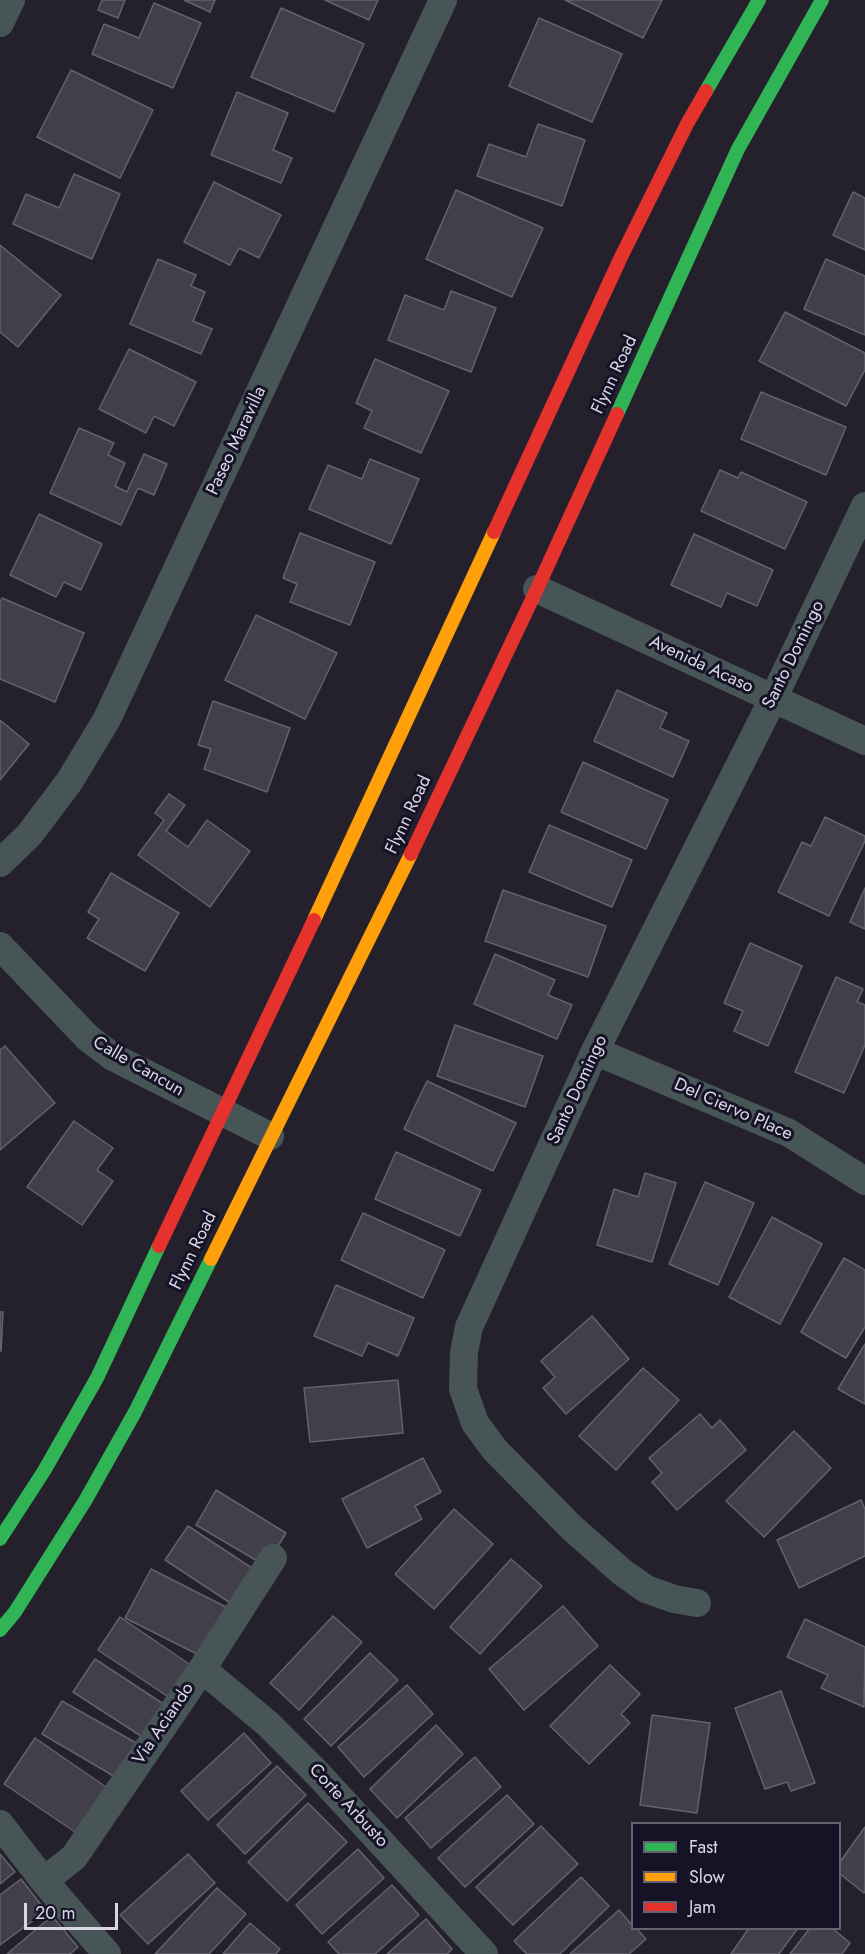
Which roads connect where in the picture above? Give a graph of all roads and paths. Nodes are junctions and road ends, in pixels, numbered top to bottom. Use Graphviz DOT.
graph roads {
  1 [pos="11,0"];
  2 [pos="443,0"];
  3 [pos="759,0"];
  4 [pos="822,0"];
  5 [pos="0,23"];
  6 [pos="865,507"];
  7 [pos="537,589"];
  8 [pos="773,699"];
  9 [pos="865,741"];
  10 [pos="0,863"];
  11 [pos="0,946"];
  12 [pos="595,1051"];
  13 [pos="223,1114"];
  14 [pos="270,1136"];
  15 [pos="865,1181"];
  16 [pos="0,1539"];
  17 [pos="273,1558"];
  18 [pos="697,1603"];
  19 [pos="0,1630"];
  20 [pos="202,1669"];
  21 [pos="0,1824"];
  22 [pos="44,1881"];
  23 [pos="107,1954"];
  24 [pos="484,1954"];
  1 -- 5 [label="street"];
  2 -- 10 [label="street, Paseo Maravilla"];
  3 -- 13 [label="main road, Flynn Road"];
  4 -- 7 [label="main road, Flynn Road"];
  6 -- 8 [label="street, Santo Domingo"];
  7 -- 8 [label="street, Avenida Acaso"];
  7 -- 14 [label="main road, Flynn Road"];
  8 -- 9 [label="street, Avenida Acaso"];
  8 -- 12 [label="street, Santo Domingo"];
  11 -- 13 [label="street, Calle Cancun"];
  12 -- 15 [label="street, Del Ciervo Place"];
  12 -- 18 [label="street, Santo Domingo"];
  13 -- 14 [label="street, Calle Cancun"];
  13 -- 16 [label="main road, Flynn Road"];
  14 -- 19 [label="main road, Flynn Road"];
  17 -- 20 [label="street, Via Aciando"];
  20 -- 22 [label="street, Via Aciando"];
  20 -- 24 [label="street, Corte Arbusto"];
  21 -- 22 [label="street"];
  22 -- 23 [label="street"];
}
